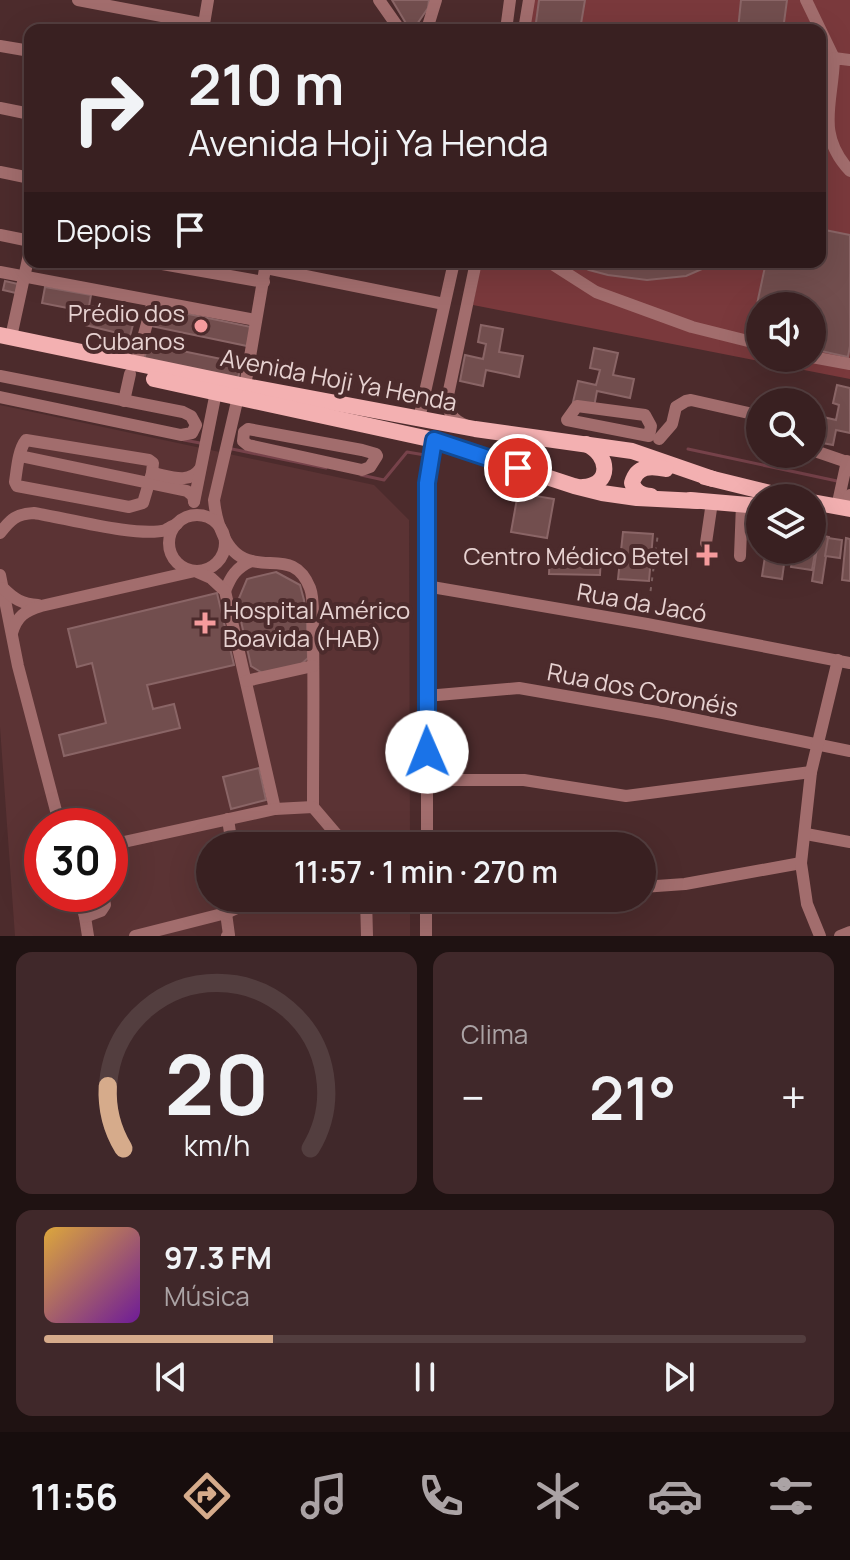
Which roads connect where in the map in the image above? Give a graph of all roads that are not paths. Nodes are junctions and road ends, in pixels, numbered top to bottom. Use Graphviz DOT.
graph roads {
  1 [pos="78,0"];
  2 [pos="208,0"];
  3 [pos="379,0"];
  4 [pos="436,0"];
  5 [pos="510,0"];
  6 [pos="529,0"];
  7 [pos="806,0"];
  8 [pos="189,24"];
  9 [pos="204,24"];
  10 [pos="396,24"];
  11 [pos="429,24"];
  12 [pos="507,24"];
  13 [pos="525,24"];
  14 [pos="818,24"];
  15 [pos="826,41"];
  16 [pos="0,46"];
  17 [pos="24,50"];
  18 [pos="834,58"];
  19 [pos="850,60"];
  20 [pos="0,108"];
  21 [pos="24,113"];
  22 [pos="850,171"];
  23 [pos="0,172"];
  24 [pos="24,177"];
  25 [pos="0,235"];
  26 [pos="24,240"];
  27 [pos="26,268"];
  28 [pos="185,268"];
  29 [pos="266,268"];
  30 [pos="280,268"];
  31 [pos="453,268"];
  32 [pos="475,268"];
  33 [pos="558,268"];
  34 [pos="0,272"];
  35 [pos="24,277"];
  36 [pos="264,282"];
  37 [pos="153,301"];
  38 [pos="444,304"];
  39 [pos="256,320"];
  40 [pos="4,339"];
  41 [pos="746,340"];
  42 [pos="826,360"];
  43 [pos="850,364"];
  44 [pos="133,369"];
  45 [pos="0,376"];
  46 [pos="241,391"];
  47 [pos="216,392"];
  48 [pos="0,397"];
  49 [pos="124,401"];
  50 [pos="746,412"];
  51 [pos="316,415"];
  52 [pos="419,419"];
  53 [pos="475,429"];
  54 [pos="654,434"];
  55 [pos="308,440"];
  56 [pos="434,440"];
  57 [pos="585,444"];
  58 [pos="826,455"];
  59 [pos="20,456"];
  60 [pos="848,462"];
  61 [pos="671,463"];
  62 [pos="202,466"];
  63 [pos="151,478"];
  64 [pos="713,479"];
  65 [pos="574,486"];
  66 [pos="746,487"];
  67 [pos="194,501"];
  68 [pos="705,501"];
  69 [pos="742,504"];
  70 [pos="746,504"];
  71 [pos="826,504"];
  72 [pos="847,508"];
  73 [pos="826,511"];
  74 [pos="180,522"];
  75 [pos="222,530"];
  76 [pos="0,533"];
  77 [pos="706,543"];
  78 [pos="740,556"];
  79 [pos="251,561"];
  80 [pos="195,571"];
  81 [pos="2,582"];
  82 [pos="426,586"];
  83 [pos="225,591"];
  84 [pos="41,606"];
  85 [pos="12,633"];
  86 [pos="844,662"];
  87 [pos="313,666"];
  88 [pos="246,681"];
  89 [pos="426,696"];
  90 [pos="818,746"];
  91 [pos="850,751"];
  92 [pos="811,772"];
  93 [pos="428,780"];
  94 [pos="313,807"];
  95 [pos="55,808"];
  96 [pos="275,809"];
  97 [pos="228,819"];
  98 [pos="230,832"];
  99 [pos="334,832"];
  100 [pos="427,832"];
  101 [pos="806,834"];
  102 [pos="128,841"];
  103 [pos="850,842"];
  104 [pos="801,863"];
  105 [pos="656,886"];
  106 [pos="84,912"];
  107 [pos="98,912"];
  108 [pos="366,912"];
  109 [pos="426,912"];
  110 [pos="226,913"];
  111 [pos="85,917"];
  112 [pos="850,932"];
  113 [pos="88,936"];
  114 [pos="135,936"];
  115 [pos="229,936"];
  116 [pos="367,936"];
  117 [pos="426,936"];
  118 [pos="820,936"];
  119 [pos="840,936"];
  1 -- 8 [label="street"];
  2 -- 9 [label="street"];
  3 -- 10 [label="street"];
  4 -- 11 [label="street"];
  5 -- 12 [label="street"];
  6 -- 13 [label="street"];
  7 -- 14 [label="street"];
  15 -- 18 [label="street"];
  16 -- 17 [label="street"];
  18 -- 19 [label="street"];
  18 -- 22 [label="street"];
  20 -- 21 [label="street"];
  23 -- 24 [label="street"];
  25 -- 26 [label="street"];
  27 -- 35 [label="street"];
  28 -- 36 [label="street"];
  29 -- 36 [label="street"];
  30 -- 38 [label="street"];
  31 -- 38 [label="street"];
  32 -- 53 [label="street"];
  33 -- 41 [label="street"];
  34 -- 35 [label="street"];
  35 -- 37 [label="street"];
  35 -- 40 [label="street"];
  36 -- 39 [label="street"];
  37 -- 39 [label="street"];
  37 -- 44 [label="street"];
  38 -- 52 [label="street"];
  39 -- 46 [label="street"];
  40 -- 44 [label="main road, Avenida Hoji Ya Henda"];
  42 -- 43 [label="street"];
  44 -- 46 [label="main road, Avenida Hoji Ya Henda"];
  44 -- 47 [label="main road, Avenida Hoji Ya Henda"];
  44 -- 49 [label="street"];
  45 -- 49 [label="street"];
  46 -- 47 [label="main road, Avenida Hoji Ya Henda"];
  46 -- 51 [label="main road, Avenida Hoji Ya Henda"];
  46 -- 52 [label="main road, Avenida Hoji Ya Henda"];
  46 -- 75 [label="street"];
  47 -- 62 [label="street"];
  48 -- 49 [label="street"];
  50 -- 54 [label="street"];
  51 -- 55 [label="street"];
  51 -- 56 [label="main road, Avenida Hoji Ya Henda"];
  52 -- 53 [label="main road, Avenida Hoji Ya Henda"];
  53 -- 57 [label="main road, Avenida Hoji Ya Henda"];
  54 -- 54 [label="street"];
  54 -- 61 [label="street"];
  55 -- 55 [label="street"];
  56 -- 65 [label="main road, Avenida Hoji Ya Henda"];
  56 -- 82 [label="street"];
  57 -- 61 [label="main road, Avenida Hoji Ya Henda"];
  57 -- 65 [label="main road"];
  58 -- 60 [label="street"];
  59 -- 63 [label="street"];
  59 -- 63 [label="street"];
  59 -- 63 [label="street"];
  60 -- 72 [label="street"];
  61 -- 64 [label="main road, Avenida Hoji Ya Henda"];
  62 -- 63 [label="street"];
  62 -- 67 [label="street"];
  63 -- 67 [label="street"];
  64 -- 66 [label="main road"];
  64 -- 68 [label="main road"];
  65 -- 68 [label="main road, Avenida Hoji Ya Henda"];
  67 -- 74 [label="street"];
  68 -- 69 [label="main road"];
  68 -- 77 [label="street"];
  69 -- 70 [label="main road"];
  69 -- 78 [label="street"];
  71 -- 72 [label="main road"];
  72 -- 73 [label="main road"];
  74 -- 75 [label="street"];
  74 -- 76 [label="street"];
  74 -- 80 [label="street"];
  75 -- 79 [label="street"];
  75 -- 80 [label="street"];
  79 -- 83 [label="street"];
  79 -- 87 [label="street"];
  80 -- 83 [label="street"];
  80 -- 84 [label="street"];
  81 -- 84 [label="street"];
  81 -- 85 [label="street"];
  82 -- 86 [label="street, Rua da Jacó"];
  82 -- 89 [label="street"];
  83 -- 88 [label="street"];
  84 -- 85 [label="street"];
  85 -- 95 [label="street"];
  86 -- 90 [label="street"];
  87 -- 88 [label="street"];
  87 -- 94 [label="street"];
  88 -- 96 [label="street"];
  89 -- 90 [label="street, Rua dos Coronéis"];
  89 -- 93 [label="street"];
  90 -- 91 [label="street, Rua dos Coronéis"];
  90 -- 92 [label="street"];
  92 -- 93 [label="street"];
  92 -- 101 [label="street"];
  93 -- 100 [label="street"];
  94 -- 96 [label="street"];
  94 -- 99 [label="street"];
  96 -- 97 [label="street"];
  97 -- 98 [label="street"];
  97 -- 102 [label="street"];
  101 -- 103 [label="street"];
  101 -- 104 [label="street"];
  104 -- 105 [label="street"];
  104 -- 118 [label="street"];
  106 -- 111 [label="street"];
  107 -- 111 [label="street"];
  108 -- 116 [label="street"];
  109 -- 117 [label="street"];
  110 -- 114 [label="street"];
  110 -- 115 [label="street"];
  111 -- 113 [label="street"];
  112 -- 119 [label="street"];
}
